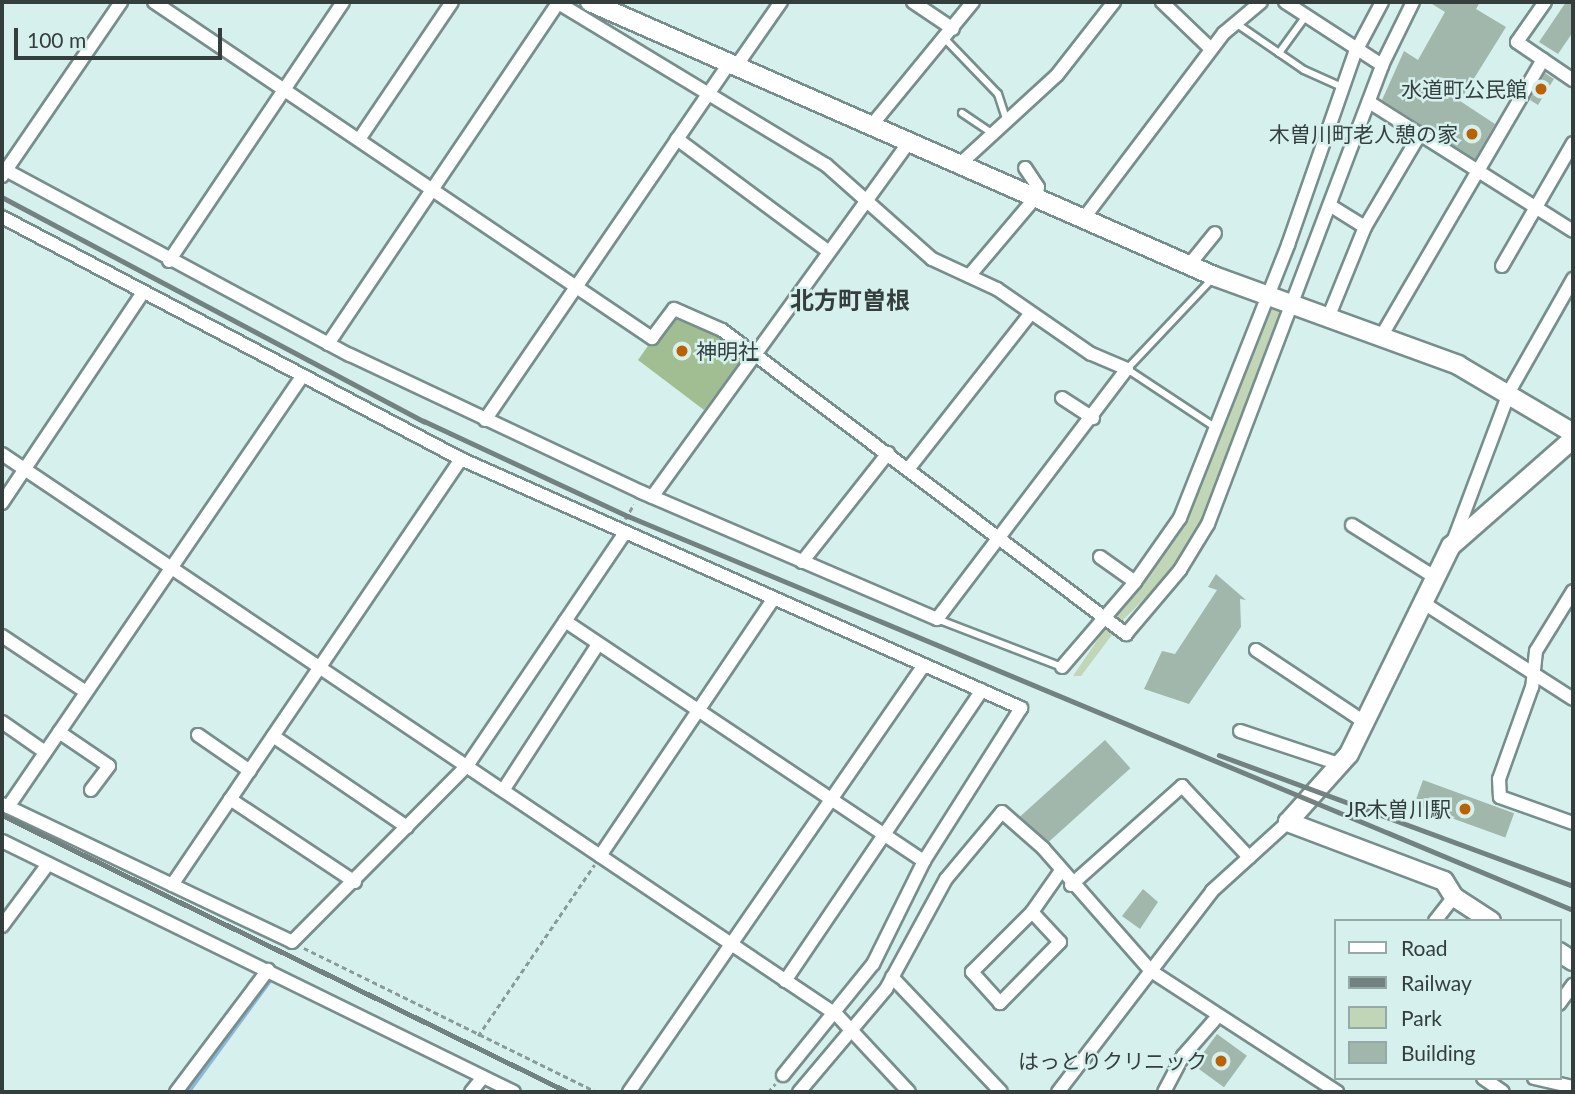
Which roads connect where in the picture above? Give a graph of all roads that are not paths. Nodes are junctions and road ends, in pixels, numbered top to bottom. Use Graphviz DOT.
graph roads {
  1 [pos="121,2"];
  2 [pos="154,2"];
  3 [pos="343,2"];
  4 [pos="452,2"];
  5 [pos="559,2"];
  6 [pos="590,2"];
  7 [pos="780,2"];
  8 [pos="913,2"];
  9 [pos="973,2"];
  10 [pos="1114,2"];
  11 [pos="1162,2"];
  12 [pos="1261,2"];
  13 [pos="1285,2"];
  14 [pos="1382,2"];
  15 [pos="1413,2"];
  16 [pos="1545,2"];
  17 [pos="1306,16"];
  18 [pos="1235,23"];
  19 [pos="949,34"];
  20 [pos="1211,49"];
  21 [pos="1279,53"];
  22 [pos="1355,53"];
  23 [pos="1543,60"];
  24 [pos="733,63"];
  25 [pos="1382,65"];
  26 [pos="1573,80"];
  27 [pos="1344,88"];
  28 [pos="286,89"];
  29 [pos="708,93"];
  30 [pos="1369,102"];
  31 [pos="962,113"];
  32 [pos="1007,123"];
  33 [pos="871,126"];
  34 [pos="994,134"];
  35 [pos="1420,134"];
  36 [pos="360,138"];
  37 [pos="677,139"];
  38 [pos="909,142"];
  39 [pos="1573,143"];
  40 [pos="961,163"];
  41 [pos="1025,168"];
  42 [pos="1477,170"];
  43 [pos="3,172"];
  44 [pos="434,188"];
  45 [pos="1036,197"];
  46 [pos="868,200"];
  47 [pos="1331,206"];
  48 [pos="1536,207"];
  49 [pos="2,217"];
  50 [pos="1084,218"];
  51 [pos="1365,227"];
  52 [pos="1573,232"];
  53 [pos="1215,233"];
  54 [pos="829,252"];
  55 [pos="169,261"];
  56 [pos="1189,265"];
  57 [pos="1503,265"];
  58 [pos="970,276"];
  59 [pos="1214,276"];
  60 [pos="1573,279"];
  61 [pos="575,288"];
  62 [pos="142,293"];
  63 [pos="1266,296"];
  64 [pos="1293,305"];
  65 [pos="1030,314"];
  66 [pos="1328,318"];
  67 [pos="1382,335"];
  68 [pos="328,344"];
  69 [pos="755,355"];
  70 [pos="1127,369"];
  71 [pos="302,378"];
  72 [pos="1510,390"];
  73 [pos="1062,398"];
  74 [pos="1093,418"];
  75 [pos="485,420"];
  76 [pos="1216,428"];
  77 [pos="1573,433"];
  78 [pos="1573,439"];
  79 [pos="888,453"];
  80 [pos="2,454"];
  81 [pos="461,459"];
  82 [pos="909,468"];
  83 [pos="25,469"];
  84 [pos="647,494"];
  85 [pos="2,503"];
  86 [pos="1352,526"];
  87 [pos="621,533"];
  88 [pos="1000,538"];
  89 [pos="1451,546"];
  90 [pos="1100,557"];
  91 [pos="802,562"];
  92 [pos="172,569"];
  93 [pos="1433,576"];
  94 [pos="1135,582"];
  95 [pos="1573,591"];
  96 [pos="774,598"];
  97 [pos="1422,602"];
  98 [pos="937,619"];
  99 [pos="1106,619"];
  100 [pos="565,621"];
  101 [pos="2,636"];
  102 [pos="598,644"];
  103 [pos="1256,650"];
  104 [pos="923,665"];
  105 [pos="1062,667"];
  106 [pos="319,668"];
  107 [pos="1531,674"];
  108 [pos="982,690"];
  109 [pos="86,692"];
  110 [pos="1573,699"];
  111 [pos="701,708"];
  112 [pos="2,722"];
  113 [pos="1366,723"];
  114 [pos="1240,731"];
  115 [pos="60,732"];
  116 [pos="198,735"];
  117 [pos="273,736"];
  118 [pos="45,752"];
  119 [pos="1339,764"];
  120 [pos="467,766"];
  121 [pos="250,771"];
  122 [pos="504,789"];
  123 [pos="92,790"];
  124 [pos="833,797"];
  125 [pos="230,799"];
  126 [pos="5,805"];
  127 [pos="1288,822"];
  128 [pos="1573,823"];
  129 [pos="407,827"];
  130 [pos="886,832"];
  131 [pos="2,841"];
  132 [pos="600,856"];
  133 [pos="1249,857"];
  134 [pos="925,861"];
  135 [pos="48,864"];
  136 [pos="1060,872"];
  137 [pos="355,882"];
  138 [pos="172,885"];
  139 [pos="1071,885"];
  140 [pos="1454,897"];
  141 [pos="1032,912"];
  142 [pos="1437,919"];
  143 [pos="1488,919"];
  144 [pos="2,926"];
  145 [pos="732,945"];
  146 [pos="268,970"];
  147 [pos="1151,971"];
  148 [pos="892,977"];
  149 [pos="785,981"];
  150 [pos="1573,985"];
  151 [pos="1561,1001"];
  152 [pos="837,1015"];
  153 [pos="1218,1016"];
  154 [pos="854,1031"];
  155 [pos="783,1075"];
  156 [pos="483,1077"];
  157 [pos="1486,1080"];
  158 [pos="1534,1084"];
  159 [pos="1573,1087"];
  160 [pos="1334,1088"];
  161 [pos="176,1092"];
  162 [pos="471,1092"];
  163 [pos="514,1092"];
  164 [pos="629,1092"];
  165 [pos="799,1092"];
  166 [pos="909,1092"];
  167 [pos="1001,1092"];
  168 [pos="1058,1092"];
  169 [pos="1164,1092"];
  170 [pos="1503,1092"];
  1 -- 43 [label="street"];
  2 -- 28 [label="street"];
  3 -- 28 [label="street"];
  4 -- 36 [label="street"];
  5 -- 29 [label="street"];
  5 -- 44 [label="street"];
  6 -- 24 [label="street"];
  7 -- 24 [label="street"];
  8 -- 19 [label="street"];
  9 -- 19 [label="street"];
  10 -- 32 [label="street"];
  11 -- 20 [label="street"];
  12 -- 18 [label="street"];
  13 -- 17 [label="street"];
  14 -- 22 [label="street"];
  15 -- 25 [label="street"];
  16 -- 23 [label="street"];
  17 -- 21 [label="lane"];
  17 -- 22 [label="street"];
  18 -- 20 [label="street"];
  18 -- 21 [label="lane"];
  19 -- 32 [label="lane"];
  19 -- 33 [label="street"];
  20 -- 50 [label="street"];
  21 -- 27 [label="lane"];
  22 -- 25 [label="street"];
  22 -- 27 [label="street"];
  23 -- 26 [label="street"];
  23 -- 42 [label="street"];
  24 -- 29 [label="street"];
  24 -- 33 [label="street"];
  25 -- 30 [label="street"];
  27 -- 63 [label="street"];
  28 -- 36 [label="street"];
  28 -- 55 [label="street"];
  29 -- 37 [label="street"];
  29 -- 46 [label="street"];
  30 -- 35 [label="street"];
  30 -- 47 [label="street"];
  31 -- 34 [label="lane"];
  32 -- 34 [label="street"];
  33 -- 38 [label="street"];
  34 -- 40 [label="street"];
  35 -- 42 [label="street"];
  35 -- 51 [label="street"];
  36 -- 44 [label="street"];
  37 -- 54 [label="street"];
  37 -- 61 [label="street"];
  38 -- 40 [label="street"];
  38 -- 46 [label="street"];
  39 -- 48 [label="street"];
  40 -- 45 [label="street"];
  41 -- 45 [label="street"];
  42 -- 48 [label="street"];
  42 -- 67 [label="street"];
  43 -- 55 [label="street"];
  44 -- 61 [label="street"];
  44 -- 68 [label="street"];
  45 -- 50 [label="street"];
  45 -- 58 [label="street"];
  46 -- 54 [label="street"];
  46 -- 58 [label="street"];
  47 -- 51 [label="street"];
  47 -- 64 [label="street"];
  48 -- 52 [label="street"];
  48 -- 57 [label="street"];
  49 -- 62 [label="street"];
  50 -- 56 [label="street"];
  51 -- 66 [label="street"];
  53 -- 56 [label="street"];
  54 -- 69 [label="street"];
  55 -- 68 [label="street"];
  56 -- 59 [label="street"];
  58 -- 65 [label="street"];
  59 -- 63 [label="street"];
  59 -- 70 [label="lane"];
  60 -- 72 [label="street"];
  61 -- 69 [label="street"];
  61 -- 75 [label="street"];
  62 -- 71 [label="street"];
  62 -- 83 [label="street"];
  63 -- 64 [label="street"];
  63 -- 76 [label="street"];
  64 -- 66 [label="street"];
  64 -- 99 [label="street"];
  65 -- 70 [label="street"];
  65 -- 82 [label="street"];
  66 -- 67 [label="street"];
  67 -- 72 [label="street"];
  68 -- 75 [label="street"];
  69 -- 79 [label="street"];
  69 -- 84 [label="street"];
  70 -- 74 [label="street"];
  70 -- 76 [label="lane"];
  71 -- 81 [label="street"];
  71 -- 92 [label="street"];
  72 -- 77 [label="street"];
  72 -- 89 [label="street"];
  73 -- 74 [label="street"];
  74 -- 88 [label="street"];
  75 -- 84 [label="street"];
  76 -- 94 [label="street"];
  78 -- 89 [label="street"];
  79 -- 82 [label="street"];
  79 -- 91 [label="street"];
  80 -- 83 [label="street"];
  81 -- 87 [label="street"];
  81 -- 106 [label="street"];
  82 -- 88 [label="street"];
  83 -- 85 [label="street"];
  83 -- 92 [label="street"];
  84 -- 91 [label="street"];
  86 -- 93 [label="street"];
  87 -- 96 [label="street"];
  87 -- 100 [label="street"];
  88 -- 98 [label="street"];
  88 -- 99 [label="street"];
  89 -- 93 [label="street"];
  90 -- 94 [label="street"];
  91 -- 98 [label="street"];
  92 -- 106 [label="street"];
  92 -- 109 [label="street"];
  93 -- 97 [label="street"];
  94 -- 99 [label="street"];
  95 -- 107 [label="street"];
  96 -- 104 [label="street"];
  96 -- 111 [label="street"];
  97 -- 107 [label="street"];
  97 -- 113 [label="street"];
  98 -- 105 [label="lane"];
  99 -- 105 [label="street"];
  100 -- 102 [label="street"];
  100 -- 120 [label="street"];
  101 -- 109 [label="street"];
  102 -- 111 [label="street"];
  102 -- 122 [label="street"];
  103 -- 113 [label="street"];
  104 -- 108 [label="street"];
  104 -- 124 [label="street"];
  106 -- 117 [label="street"];
  106 -- 120 [label="street"];
  107 -- 110 [label="street"];
  107 -- 128 [label="street"];
  108 -- 130 [label="street"];
  108 -- 134 [label="street"];
  109 -- 115 [label="street"];
  111 -- 124 [label="street"];
  111 -- 132 [label="street"];
  112 -- 118 [label="street"];
  113 -- 119 [label="street"];
  114 -- 119 [label="street"];
  115 -- 118 [label="street"];
  115 -- 123 [label="street"];
  116 -- 121 [label="street"];
  117 -- 121 [label="street"];
  117 -- 129 [label="street"];
  118 -- 126 [label="street"];
  119 -- 127 [label="street"];
  120 -- 122 [label="street"];
  120 -- 129 [label="street"];
  121 -- 125 [label="street"];
  122 -- 132 [label="street"];
  124 -- 130 [label="street"];
  124 -- 145 [label="street"];
  125 -- 137 [label="street"];
  125 -- 138 [label="street"];
  126 -- 138 [label="street"];
  127 -- 133 [label="street"];
  127 -- 140 [label="street"];
  129 -- 137 [label="street"];
  130 -- 134 [label="street"];
  130 -- 149 [label="street"];
  131 -- 135 [label="street"];
  132 -- 145 [label="street"];
  133 -- 139 [label="street"];
  133 -- 147 [label="street"];
  134 -- 152 [label="street"];
  135 -- 144 [label="street"];
  135 -- 146 [label="street"];
  136 -- 139 [label="street"];
  136 -- 141 [label="street"];
  136 -- 148 [label="street"];
  137 -- 138 [label="street"];
  139 -- 147 [label="street"];
  140 -- 142 [label="street"];
  140 -- 143 [label="street"];
  141 -- 141 [label="street"];
  145 -- 149 [label="street"];
  145 -- 164 [label="street"];
  146 -- 156 [label="street"];
  146 -- 161 [label="street"];
  147 -- 153 [label="street"];
  147 -- 168 [label="street"];
  148 -- 154 [label="street"];
  148 -- 167 [label="street"];
  149 -- 152 [label="street"];
  150 -- 151 [label="street"];
  152 -- 154 [label="street"];
  152 -- 155 [label="street"];
  153 -- 160 [label="street"];
  153 -- 169 [label="street"];
  154 -- 165 [label="street"];
  154 -- 166 [label="street"];
  156 -- 162 [label="street"];
  156 -- 163 [label="street"];
  157 -- 170 [label="street"];
  158 -- 159 [label="street"];
}
